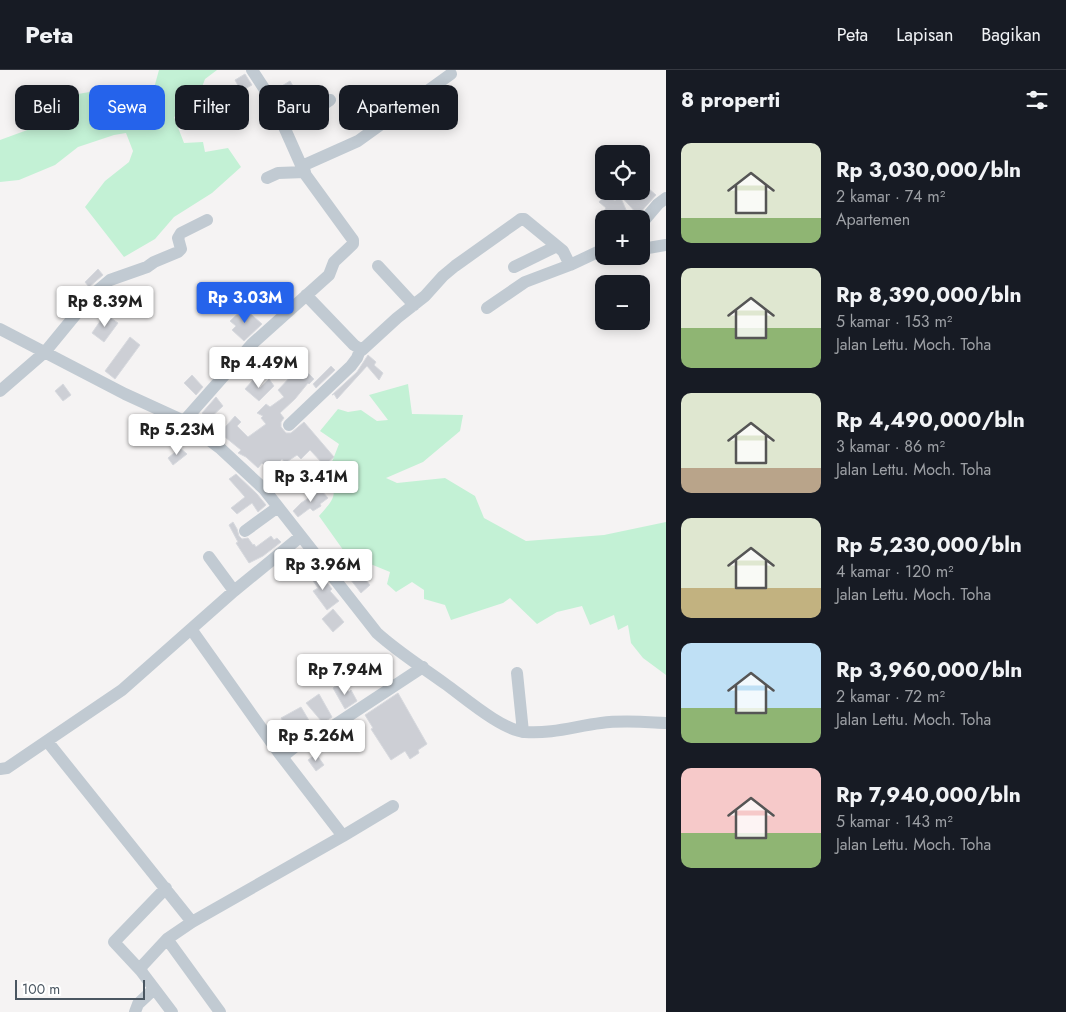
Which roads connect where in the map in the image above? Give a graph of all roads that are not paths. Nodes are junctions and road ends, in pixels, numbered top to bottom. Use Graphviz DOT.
graph roads {
  1 [pos="252,70"];
  2 [pos="451,74"];
  3 [pos="263,85"];
  4 [pos="286,130"];
  5 [pos="303,169"];
  6 [pos="267,178"];
  7 [pos="666,198"];
  8 [pos="650,213"];
  9 [pos="207,220"];
  10 [pos="666,245"];
  11 [pos="557,246"];
  12 [pos="650,248"];
  13 [pos="595,253"];
  14 [pos="570,265"];
  15 [pos="378,266"];
  16 [pos="514,267"];
  17 [pos="306,295"];
  18 [pos="414,305"];
  19 [pos="487,308"];
  20 [pos="0,329"];
  21 [pos="360,350"];
  22 [pos="45,352"];
  23 [pos="0,391"];
  24 [pos="184,421"];
  25 [pos="289,425"];
  26 [pos="278,508"];
  27 [pos="245,530"];
  28 [pos="300,537"];
  29 [pos="209,557"];
  30 [pos="234,591"];
  31 [pos="191,629"];
  32 [pos="423,667"];
  33 [pos="517,673"];
  34 [pos="666,722"];
  35 [pos="523,732"];
  36 [pos="47,741"];
  37 [pos="282,757"];
  38 [pos="0,769"];
  39 [pos="393,806"];
  40 [pos="343,836"];
  41 [pos="166,888"];
  42 [pos="192,922"];
  43 [pos="167,939"];
  44 [pos="141,971"];
  45 [pos="154,989"];
  46 [pos="135,1012"];
  47 [pos="172,1012"];
  48 [pos="220,1012"];
  1 -- 3 [label="street"];
  2 -- 5 [label="street"];
  4 -- 5 [label="street"];
  5 -- 6 [label="street"];
  5 -- 17 [label="street"];
  7 -- 8 [label="street"];
  9 -- 22 [label="street"];
  10 -- 12 [label="street"];
  11 -- 14 [label="street"];
  11 -- 16 [label="street"];
  11 -- 18 [label="street"];
  13 -- 14 [label="street"];
  14 -- 19 [label="street"];
  15 -- 18 [label="street"];
  17 -- 21 [label="street"];
  17 -- 24 [label="street"];
  18 -- 21 [label="street"];
  20 -- 22 [label="street"];
  21 -- 25 [label="street"];
  22 -- 23 [label="street"];
  22 -- 24 [label="street"];
  24 -- 26 [label="street"];
  26 -- 27 [label="street"];
  26 -- 28 [label="street"];
  28 -- 30 [label="street"];
  28 -- 32 [label="street"];
  29 -- 30 [label="street"];
  30 -- 31 [label="street"];
  31 -- 36 [label="street"];
  31 -- 37 [label="street"];
  32 -- 35 [label="street"];
  32 -- 37 [label="street"];
  33 -- 35 [label="street"];
  34 -- 35 [label="street"];
  36 -- 38 [label="street"];
  36 -- 41 [label="street"];
  37 -- 40 [label="street"];
  39 -- 40 [label="street"];
  40 -- 42 [label="street"];
  41 -- 42 [label="street"];
  41 -- 44 [label="street"];
  42 -- 43 [label="street"];
  43 -- 44 [label="street"];
  43 -- 48 [label="street"];
  44 -- 45 [label="street"];
  45 -- 46 [label="street"];
  45 -- 47 [label="street"];
}
